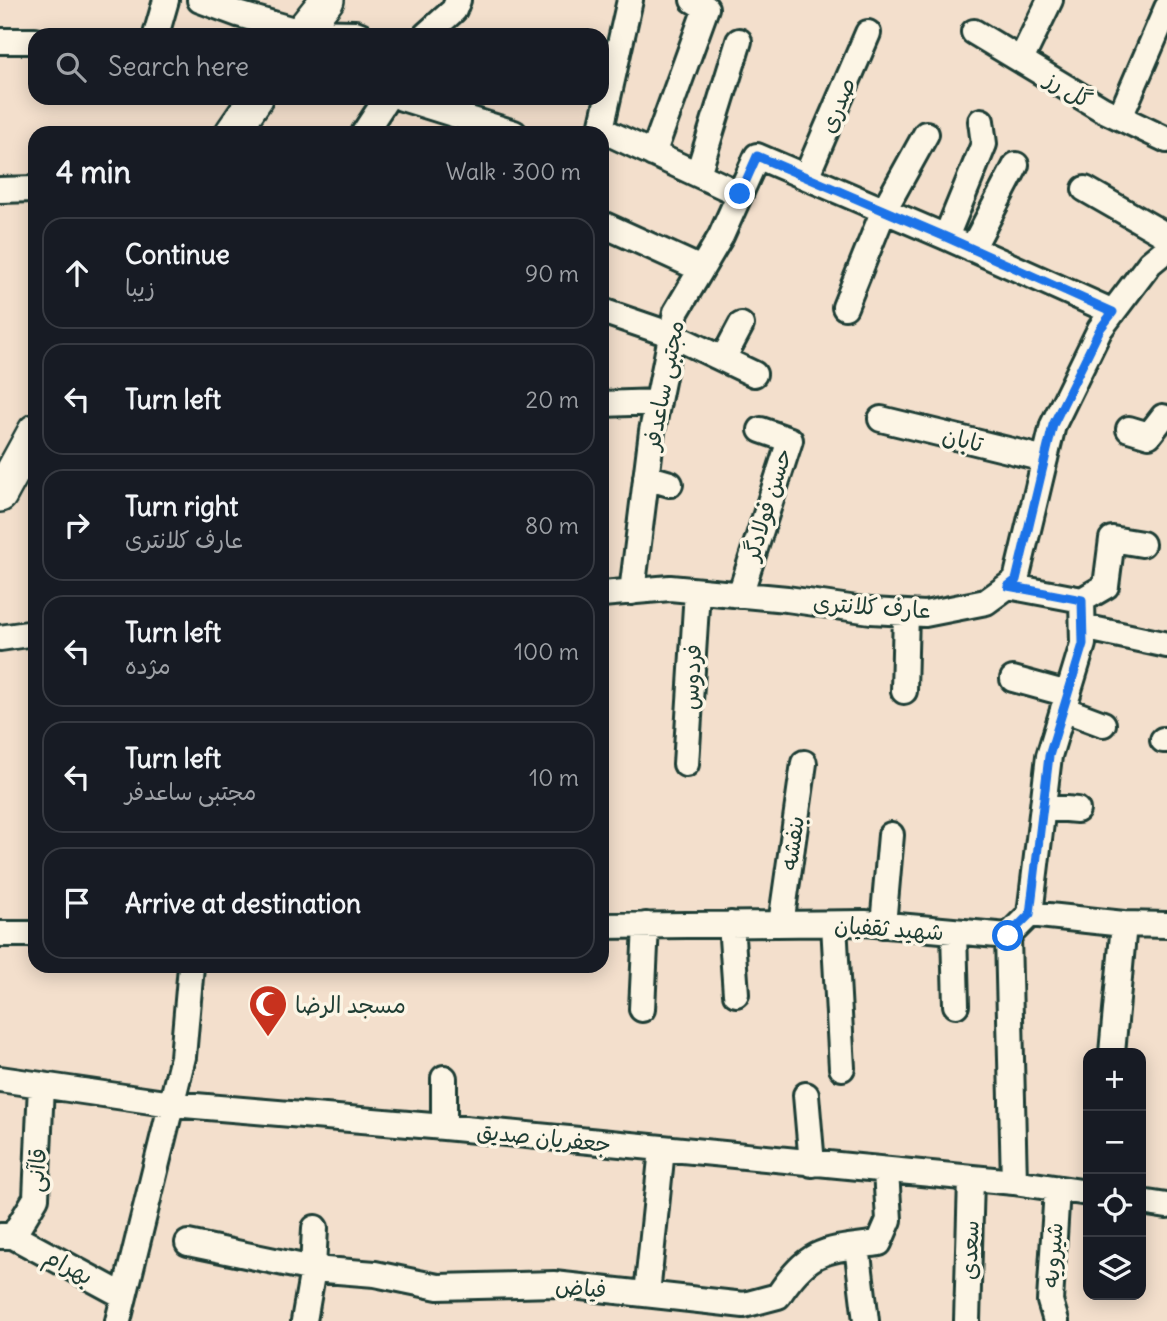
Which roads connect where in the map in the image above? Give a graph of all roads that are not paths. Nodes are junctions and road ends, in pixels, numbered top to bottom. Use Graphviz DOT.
graph roads {
  1 [pos="166,0"];
  2 [pos="200,0"];
  3 [pos="327,0"];
  4 [pos="458,0"];
  5 [pos="630,0"];
  6 [pos="693,0"];
  7 [pos="1050,0"];
  8 [pos="1167,8"];
  9 [pos="158,28"];
  10 [pos="284,28"];
  11 [pos="304,28"];
  12 [pos="434,28"];
  13 [pos="974,32"];
  14 [pos="868,33"];
  15 [pos="0,41"];
  16 [pos="28,41"];
  17 [pos="739,41"];
  18 [pos="1021,60"];
  19 [pos="609,92"];
  20 [pos="251,105"];
  21 [pos="382,105"];
  22 [pos="424,105"];
  23 [pos="606,105"];
  24 [pos="1120,117"];
  25 [pos="981,121"];
  26 [pos="237,126"];
  27 [pos="369,126"];
  28 [pos="492,126"];
  29 [pos="601,126"];
  30 [pos="926,134"];
  31 [pos="609,135"];
  32 [pos="1167,140"];
  33 [pos="653,154"];
  34 [pos="1016,165"];
  35 [pos="698,174"];
  36 [pos="806,177"];
  37 [pos="28,189"];
  38 [pos="0,190"];
  39 [pos="1084,190"];
  40 [pos="740,194"];
  41 [pos="884,210"];
  42 [pos="609,227"];
  43 [pos="1167,236"];
  44 [pos="946,237"];
  45 [pos="972,249"];
  46 [pos="1167,249"];
  47 [pos="701,270"];
  48 [pos="845,307"];
  49 [pos="1113,312"];
  50 [pos="609,313"];
  51 [pos="741,325"];
  52 [pos="672,335"];
  53 [pos="723,359"];
  54 [pos="754,374"];
  55 [pos="658,402"];
  56 [pos="609,404"];
  57 [pos="1166,414"];
  58 [pos="881,419"];
  59 [pos="1129,429"];
  60 [pos="761,430"];
  61 [pos="28,444"];
  62 [pos="1045,459"];
  63 [pos="646,477"];
  64 [pos="670,484"];
  65 [pos="0,495"];
  66 [pos="1142,544"];
  67 [pos="1008,586"];
  68 [pos="696,591"];
  69 [pos="632,592"];
  70 [pos="609,594"];
  71 [pos="740,595"];
  72 [pos="1082,600"];
  73 [pos="906,613"];
  74 [pos="1083,627"];
  75 [pos="28,634"];
  76 [pos="0,638"];
  77 [pos="1167,645"];
  78 [pos="1013,679"];
  79 [pos="904,691"];
  80 [pos="1065,701"];
  81 [pos="1103,724"];
  82 [pos="804,763"];
  83 [pos="686,764"];
  84 [pos="1043,807"];
  85 [pos="1077,810"];
  86 [pos="891,835"];
  87 [pos="1030,914"];
  88 [pos="834,923"];
  89 [pos="731,924"];
  90 [pos="781,924"];
  91 [pos="1124,924"];
  92 [pos="646,925"];
  93 [pos="883,925"];
  94 [pos="1167,925"];
  95 [pos="609,926"];
  96 [pos="954,932"];
  97 [pos="0,934"];
  98 [pos="28,934"];
  99 [pos="1008,936"];
  100 [pos="190,973"];
  101 [pos="736,993"];
  102 [pos="956,1005"];
  103 [pos="642,1009"];
  104 [pos="1112,1048"];
  105 [pos="842,1068"];
  106 [pos="444,1078"];
  107 [pos="0,1079"];
  108 [pos="41,1085"];
  109 [pos="806,1095"];
  110 [pos="172,1104"];
  111 [pos="443,1127"];
  112 [pos="662,1149"];
  113 [pos="813,1164"];
  114 [pos="886,1171"];
  115 [pos="971,1178"];
  116 [pos="1014,1182"];
  117 [pos="1057,1189"];
  118 [pos="1083,1192"];
  119 [pos="1146,1203"];
  120 [pos="1167,1206"];
  121 [pos="315,1228"];
  122 [pos="6,1236"];
  123 [pos="188,1243"];
  124 [pos="857,1246"];
  125 [pos="313,1269"];
  126 [pos="647,1294"];
  127 [pos="124,1296"];
  128 [pos="118,1321"];
  129 [pos="304,1321"];
  130 [pos="866,1321"];
  131 [pos="967,1321"];
  132 [pos="1056,1321"];
  1 -- 9 [label="street"];
  2 -- 10 [label="street"];
  3 -- 11 [label="main road"];
  4 -- 12 [label="street"];
  5 -- 19 [label="street"];
  6 -- 33 [label="street"];
  7 -- 18 [label="street"];
  8 -- 24 [label="street"];
  13 -- 18 [label="street, گل رز"];
  14 -- 36 [label="street, صدری"];
  15 -- 16 [label="street"];
  17 -- 35 [label="street"];
  18 -- 24 [label="street, گل رز"];
  20 -- 26 [label="main road"];
  21 -- 27 [label="street"];
  22 -- 28 [label="street"];
  23 -- 29 [label="street"];
  24 -- 32 [label="street, گل رز"];
  25 -- 44 [label="street"];
  30 -- 41 [label="street"];
  31 -- 33 [label="street"];
  33 -- 35 [label="street"];
  34 -- 45 [label="street"];
  35 -- 40 [label="street"];
  36 -- 40 [label="street, مجتبی ساعدفر"];
  36 -- 41 [label="street"];
  37 -- 38 [label="street"];
  39 -- 43 [label="street"];
  40 -- 47 [label="street, مجتبی ساعدفر"];
  41 -- 44 [label="street"];
  41 -- 48 [label="street"];
  42 -- 47 [label="street"];
  44 -- 45 [label="street"];
  45 -- 49 [label="street"];
  46 -- 49 [label="street"];
  47 -- 52 [label="street, مجتبی ساعدفر"];
  49 -- 62 [label="street"];
  50 -- 52 [label="street"];
  51 -- 53 [label="street"];
  52 -- 53 [label="street"];
  52 -- 55 [label="street, مجتبی ساعدفر"];
  53 -- 54 [label="street"];
  55 -- 56 [label="street"];
  55 -- 63 [label="street, مجتبی ساعدفر"];
  57 -- 59 [label="street"];
  58 -- 62 [label="street, تابان"];
  60 -- 71 [label="street, حسن فولادگر"];
  61 -- 65 [label="main road"];
  62 -- 67 [label="street"];
  63 -- 64 [label="street"];
  63 -- 69 [label="street, مجتبی ساعدفر"];
  66 -- 72 [label="street"];
  67 -- 72 [label="street"];
  67 -- 73 [label="street, عارف کلانتری"];
  68 -- 69 [label="street, عارف کلانتری"];
  68 -- 71 [label="street, عارف کلانتری"];
  68 -- 83 [label="street, فردوس"];
  69 -- 70 [label="street, عارف کلانتری"];
  71 -- 73 [label="street, عارف کلانتری"];
  72 -- 74 [label="street"];
  73 -- 79 [label="street"];
  74 -- 77 [label="street"];
  74 -- 80 [label="street"];
  75 -- 76 [label="street"];
  78 -- 80 [label="street"];
  80 -- 81 [label="street"];
  80 -- 84 [label="street"];
  82 -- 90 [label="street, بنفشه"];
  84 -- 85 [label="street"];
  84 -- 87 [label="street"];
  86 -- 93 [label="street"];
  87 -- 91 [label="street"];
  87 -- 99 [label="street"];
  88 -- 90 [label="street, شهید ثقفیان"];
  88 -- 93 [label="street, شهید ثقفیان"];
  88 -- 105 [label="street"];
  89 -- 90 [label="street, شهید ثقفیان"];
  89 -- 92 [label="street, شهید ثقفیان"];
  89 -- 101 [label="street"];
  91 -- 94 [label="street"];
  91 -- 104 [label="street"];
  92 -- 95 [label="street, شهید ثقفیان"];
  92 -- 103 [label="street"];
  93 -- 96 [label="street, شهید ثقفیان"];
  96 -- 99 [label="street, شهید ثقفیان"];
  96 -- 102 [label="street"];
  97 -- 98 [label="street"];
  99 -- 116 [label="street"];
  100 -- 110 [label="street"];
  106 -- 111 [label="street"];
  107 -- 108 [label="street, جعفریان صدیق"];
  108 -- 110 [label="street, جعفریان صدیق"];
  108 -- 122 [label="street, قاآنی"];
  109 -- 113 [label="street"];
  110 -- 111 [label="street, جعفریان صدیق"];
  110 -- 127 [label="street"];
  111 -- 112 [label="street, جعفریان صدیق"];
  112 -- 113 [label="street, جعفریان صدیق"];
  112 -- 126 [label="street"];
  113 -- 114 [label="street, جعفریان صدیق"];
  114 -- 115 [label="street, جعفریان صدیق"];
  114 -- 124 [label="street, فیاض"];
  115 -- 116 [label="street, جعفریان صدیق"];
  115 -- 131 [label="street, سعدی"];
  116 -- 117 [label="street, جعفریان صدیق"];
  117 -- 118 [label="street, جعفریان صدیق"];
  117 -- 132 [label="street, شیرویه"];
  119 -- 120 [label="street"];
  121 -- 125 [label="street"];
  122 -- 127 [label="street, بهرام"];
  123 -- 125 [label="street, فیاض"];
  124 -- 126 [label="street, فیاض"];
  124 -- 130 [label="street"];
  125 -- 126 [label="street, فیاض"];
  125 -- 129 [label="street"];
  127 -- 128 [label="street"];
}
